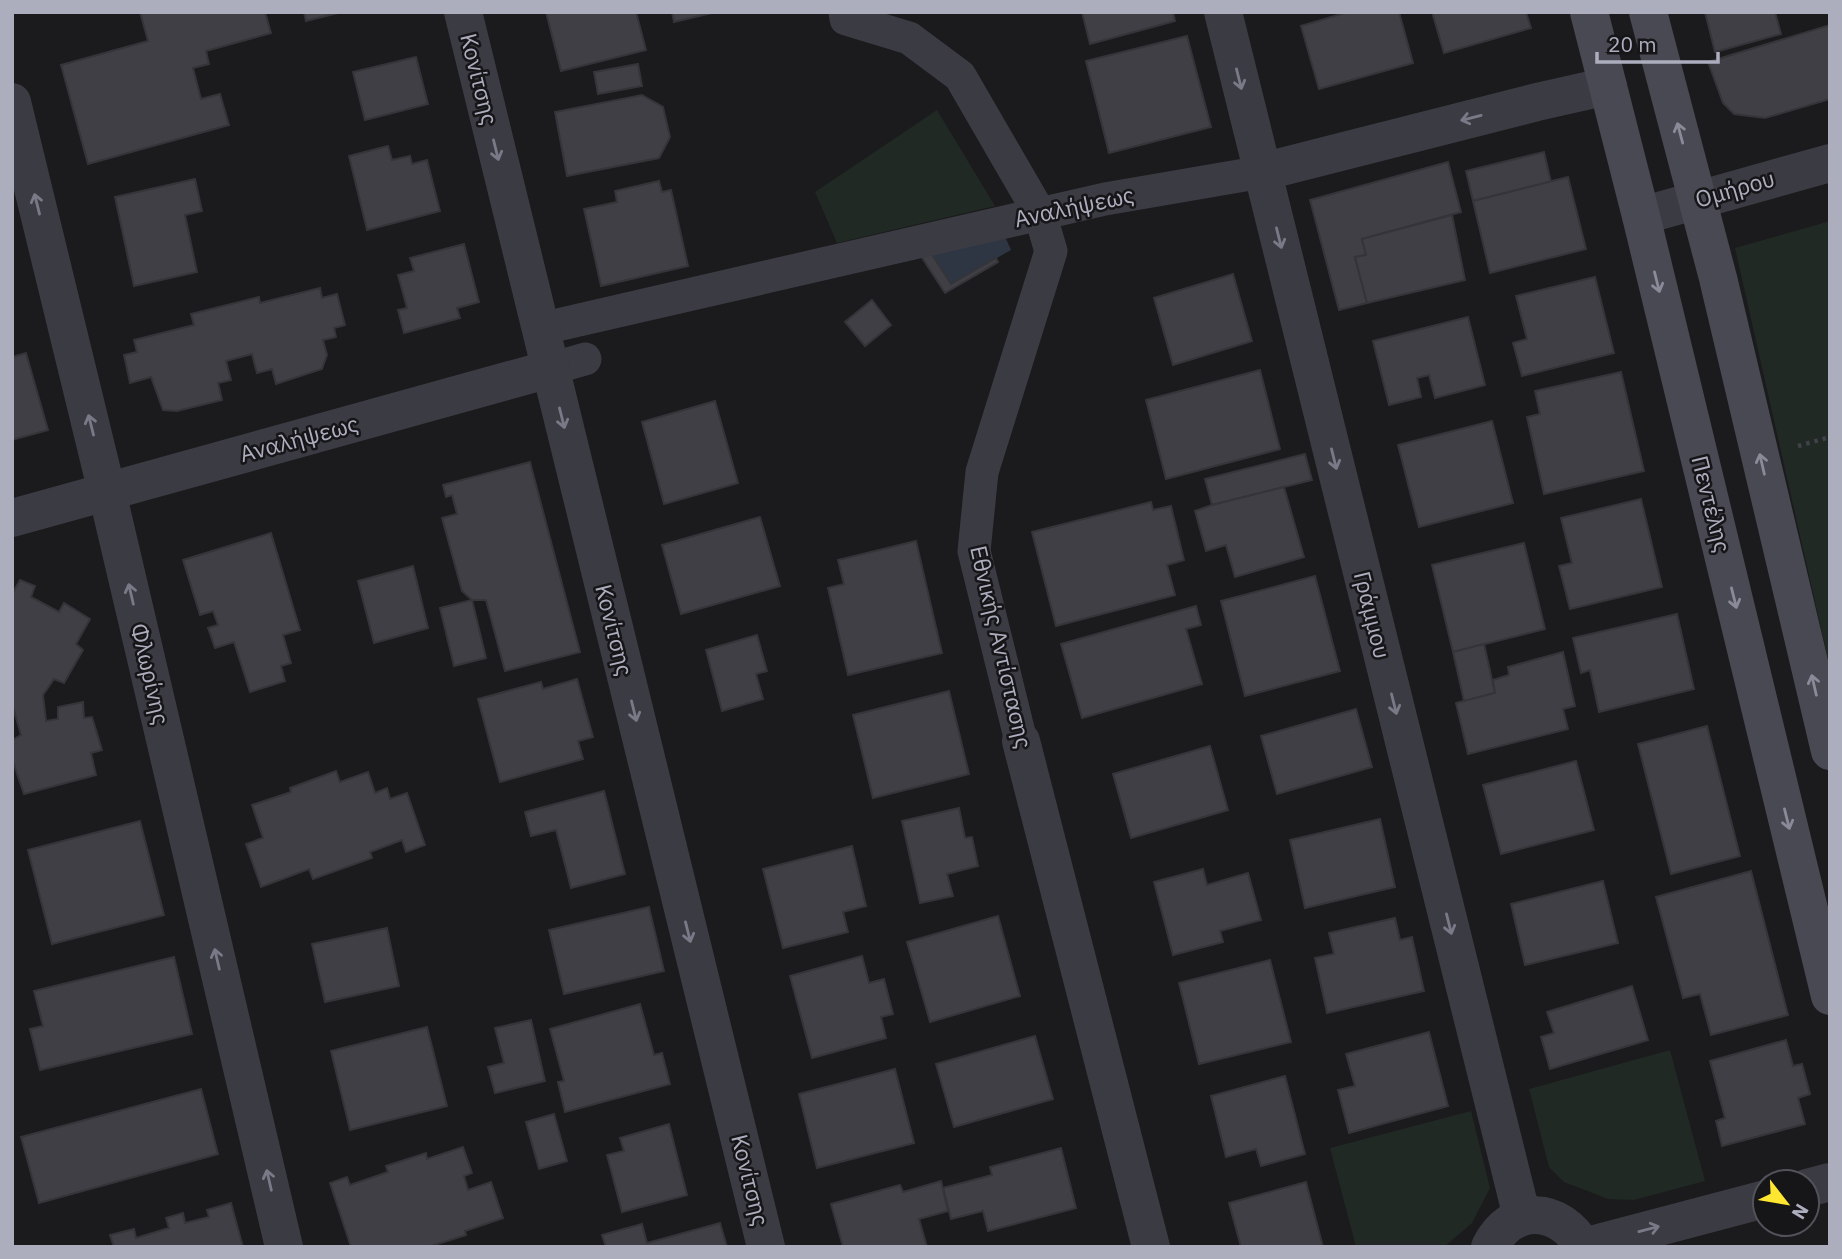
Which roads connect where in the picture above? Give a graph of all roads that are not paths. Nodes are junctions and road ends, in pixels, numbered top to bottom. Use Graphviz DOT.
graph roads {
  1 [pos="463,12"];
  2 [pos="845,12"];
  3 [pos="1223,12"];
  4 [pos="1589,12"];
  5 [pos="1648,12"];
  6 [pos="1608,86"];
  7 [pos="12,102"];
  8 [pos="1830,163"];
  9 [pos="1262,172"];
  10 [pos="1697,199"];
  11 [pos="1040,214"];
  12 [pos="1642,216"];
  13 [pos="540,329"];
  14 [pos="568,364"];
  15 [pos="107,492"];
  16 [pos="12,518"];
  17 [pos="1827,730"];
  18 [pos="1021,741"];
  19 [pos="1830,996"];
  20 [pos="1751,1203"];
  21 [pos="1522,1217"];
  22 [pos="284,1247"];
  23 [pos="766,1247"];
  24 [pos="1151,1247"];
  25 [pos="1490,1247"];
  26 [pos="1583,1247"];
  1 -- 13 [label="street, Κονίτσης, one-way"];
  2 -- 11 [label="street, Εθνικής Αντίστασης"];
  3 -- 9 [label="street, Γράμμου, one-way"];
  4 -- 6 [label="main road, Πεντέλης"];
  10 -- 5 [label="main road, one-way"];
  6 -- 9 [label="street, Αναλήψεως, one-way"];
  6 -- 12 [label="main road, Πεντέλης"];
  15 -- 7 [label="street, Φλωρίνης, one-way"];
  8 -- 10 [label="street, Ομήρου"];
  9 -- 11 [label="street, Αναλήψεως"];
  9 -- 21 [label="street, Γράμμου, one-way"];
  10 -- 12 [label="street, Ομήρου"];
  17 -- 10 [label="main road, one-way"];
  11 -- 13 [label="street, Αναλήψεως"];
  11 -- 18 [label="street, Εθνικής Αντίστασης"];
  12 -- 19 [label="main road, Πεντέλης, one-way"];
  13 -- 14 [label="street, Κονίτσης"];
  14 -- 15 [label="street, Αναλήψεως"];
  14 -- 23 [label="street, Κονίτσης, one-way"];
  15 -- 16 [label="street, Αναλήψεως"];
  22 -- 15 [label="street, Φλωρίνης, one-way"];
  18 -- 24 [label="street, Εθνικής Αντίστασης"];
  26 -- 20 [label="street, one-way"];
  21 -- 25 [label="street"];
  21 -- 26 [label="street"];
}
